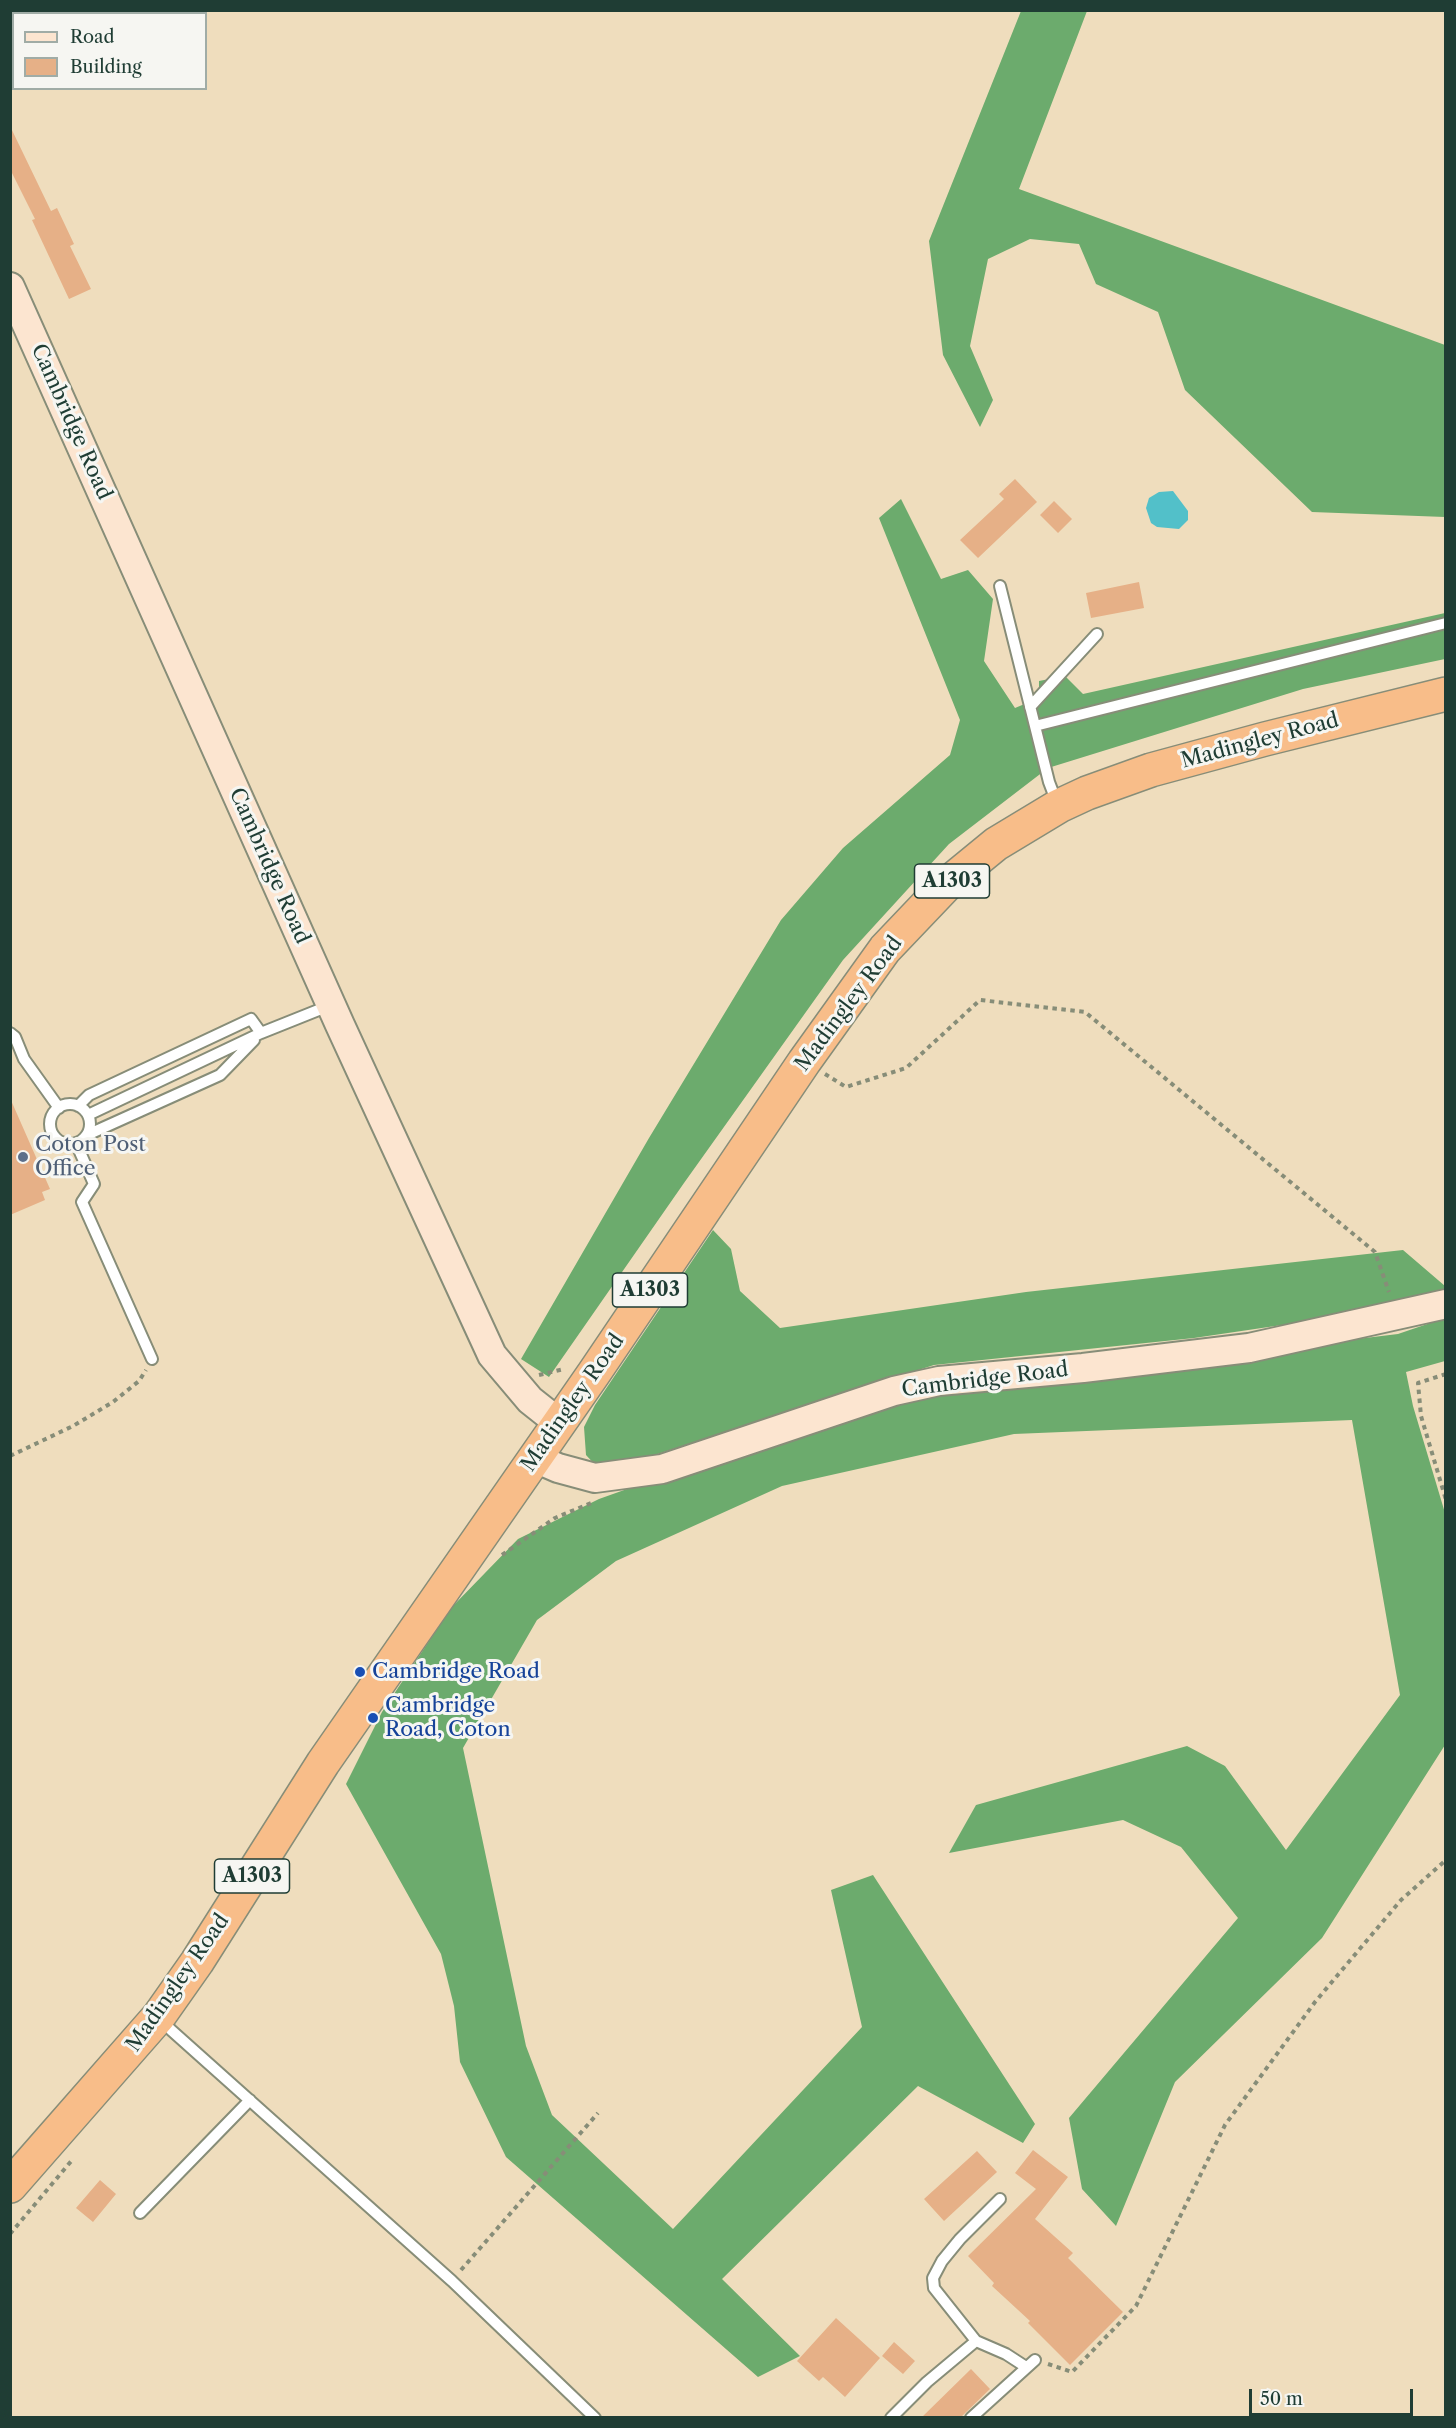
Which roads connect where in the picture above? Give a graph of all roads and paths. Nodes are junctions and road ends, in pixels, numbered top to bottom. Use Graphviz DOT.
graph roads {
  1 [pos="10,287"];
  2 [pos="1000,586"];
  3 [pos="1446,623"];
  4 [pos="1097,634"];
  5 [pos="1446,694"];
  6 [pos="1030,707"];
  7 [pos="1035,726"];
  8 [pos="1059,806"];
  9 [pos="331,1005"];
  10 [pos="261,1033"];
  11 [pos="10,1034"];
  12 [pos="804,1062"];
  13 [pos="78,1106"];
  14 [pos="59,1108"];
  15 [pos="88,1115"];
  16 [pos="87,1135"];
  17 [pos="76,1143"];
  18 [pos="1446,1304"];
  19 [pos="1397,1316"];
  20 [pos="152,1359"];
  21 [pos="566,1369"];
  22 [pos="1446,1374"];
  23 [pos="532,1375"];
  24 [pos="559,1423"];
  25 [pos="10,1456"];
  26 [pos="535,1458"];
  27 [pos="597,1500"];
  28 [pos="1446,1500"];
  29 [pos="494,1560"];
  30 [pos="1446,1860"];
  31 [pos="159,2016"];
  32 [pos="250,2100"];
  33 [pos="598,2113"];
  34 [pos="10,2186"];
  35 [pos="1000,2199"];
  36 [pos="140,2213"];
  37 [pos="452,2281"];
  38 [pos="976,2341"];
  39 [pos="1030,2363"];
  40 [pos="595,2418"];
  41 [pos="891,2418"];
  42 [pos="971,2418"];
  1 -- 9 [label="street, Cambridge Road"];
  2 -- 6 [label="lane"];
  3 -- 7 [label="lane"];
  4 -- 6 [label="lane"];
  5 -- 8 [label="highway, Madingley Road / A1303"];
  6 -- 7 [label="lane"];
  7 -- 8 [label="lane"];
  8 -- 12 [label="highway, Madingley Road / A1303"];
  9 -- 10 [label="lane"];
  9 -- 24 [label="street, Cambridge Road"];
  10 -- 13 [label="lane"];
  10 -- 15 [label="lane"];
  10 -- 16 [label="lane"];
  11 -- 14 [label="lane"];
  12 -- 19 [label="path"];
  12 -- 24 [label="highway, Madingley Road / A1303"];
  13 -- 14 [label="lane"];
  13 -- 15 [label="lane"];
  14 -- 17 [label="lane"];
  15 -- 16 [label="lane"];
  16 -- 17 [label="lane"];
  17 -- 20 [label="lane"];
  18 -- 19 [label="street, Cambridge Road"];
  19 -- 26 [label="street, Cambridge Road"];
  20 -- 25 [label="path"];
  21 -- 23 [label="path"];
  22 -- 28 [label="path"];
  24 -- 26 [label="highway, Madingley Road / A1303"];
  26 -- 31 [label="highway, Madingley Road / A1303"];
  27 -- 29 [label="path"];
  30 -- 39 [label="path"];
  31 -- 32 [label="lane"];
  31 -- 34 [label="highway, Madingley Road / A1303"];
  32 -- 36 [label="lane"];
  32 -- 37 [label="lane"];
  33 -- 37 [label="path"];
  35 -- 38 [label="lane"];
  37 -- 40 [label="lane"];
  38 -- 39 [label="lane"];
  38 -- 41 [label="lane"];
  39 -- 42 [label="lane"];
}
